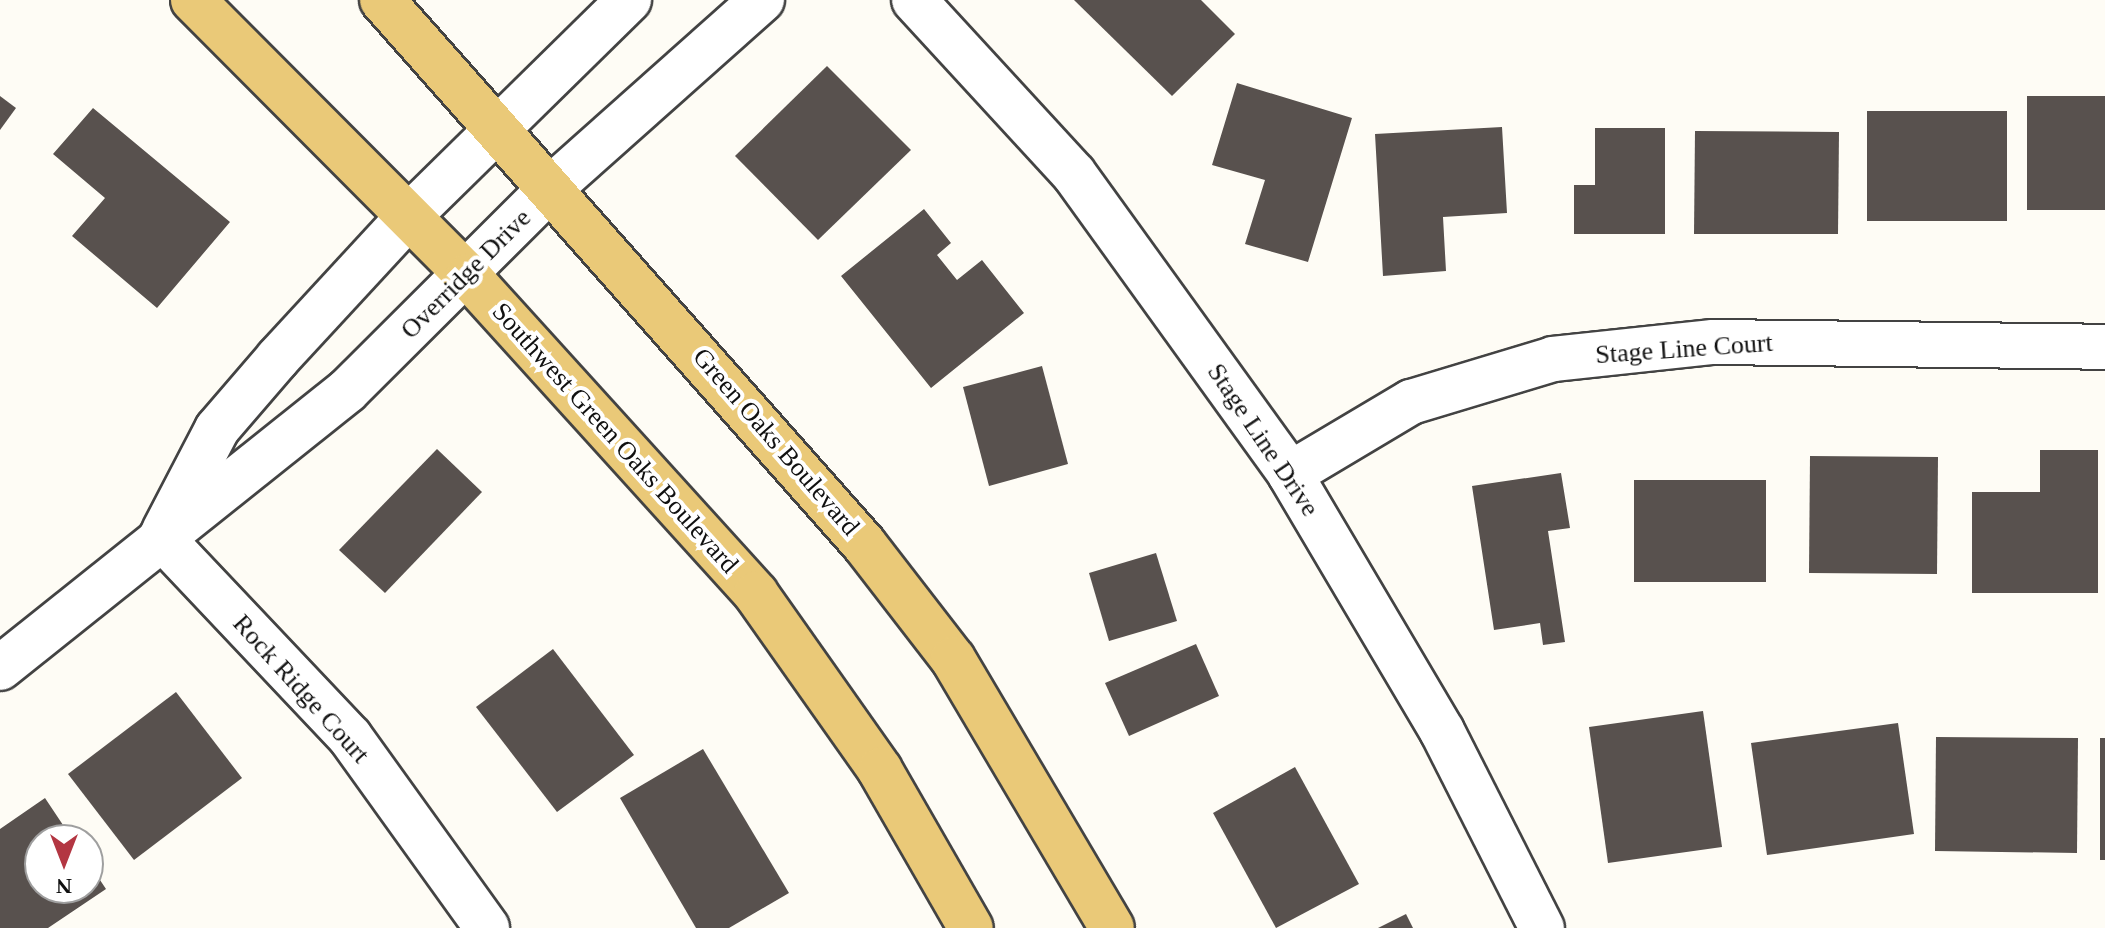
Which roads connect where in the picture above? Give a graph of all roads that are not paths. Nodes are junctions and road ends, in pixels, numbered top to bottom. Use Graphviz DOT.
graph roads {
  1 [pos="193,0"];
  2 [pos="382,0"];
  3 [pos="629,0"];
  4 [pos="762,0"];
  5 [pos="914,0"];
  6 [pos="500,130"];
  7 [pos="553,186"];
  8 [pos="408,217"];
  9 [pos="468,276"];
  10 [pos="2105,347"];
  11 [pos="1290,474"];
  12 [pos="161,537"];
  13 [pos="0,668"];
  14 [pos="487,928"];
  15 [pos="971,928"];
  16 [pos="1112,928"];
  17 [pos="1542,928"];
  1 -- 8 [label="main road, Southwest Green Oaks Boulevard"];
  2 -- 6 [label="main road, Green Oaks Boulevard"];
  3 -- 6 [label="street, Overridge Drive"];
  4 -- 7 [label="street, Overridge Drive"];
  5 -- 11 [label="street, Stage Line Drive"];
  6 -- 7 [label="main road, Green Oaks Boulevard"];
  6 -- 8 [label="street, Overridge Drive"];
  7 -- 9 [label="street, Overridge Drive"];
  7 -- 16 [label="main road, Green Oaks Boulevard"];
  8 -- 9 [label="main road, Southwest Green Oaks Boulevard"];
  8 -- 12 [label="street, Overridge Drive"];
  9 -- 12 [label="street, Overridge Drive"];
  9 -- 15 [label="main road, Southwest Green Oaks Boulevard"];
  10 -- 11 [label="street, Stage Line Court"];
  11 -- 17 [label="street, Stage Line Drive"];
  12 -- 13 [label="street, Overridge Drive"];
  12 -- 14 [label="street, Rock Ridge Court"];
}
